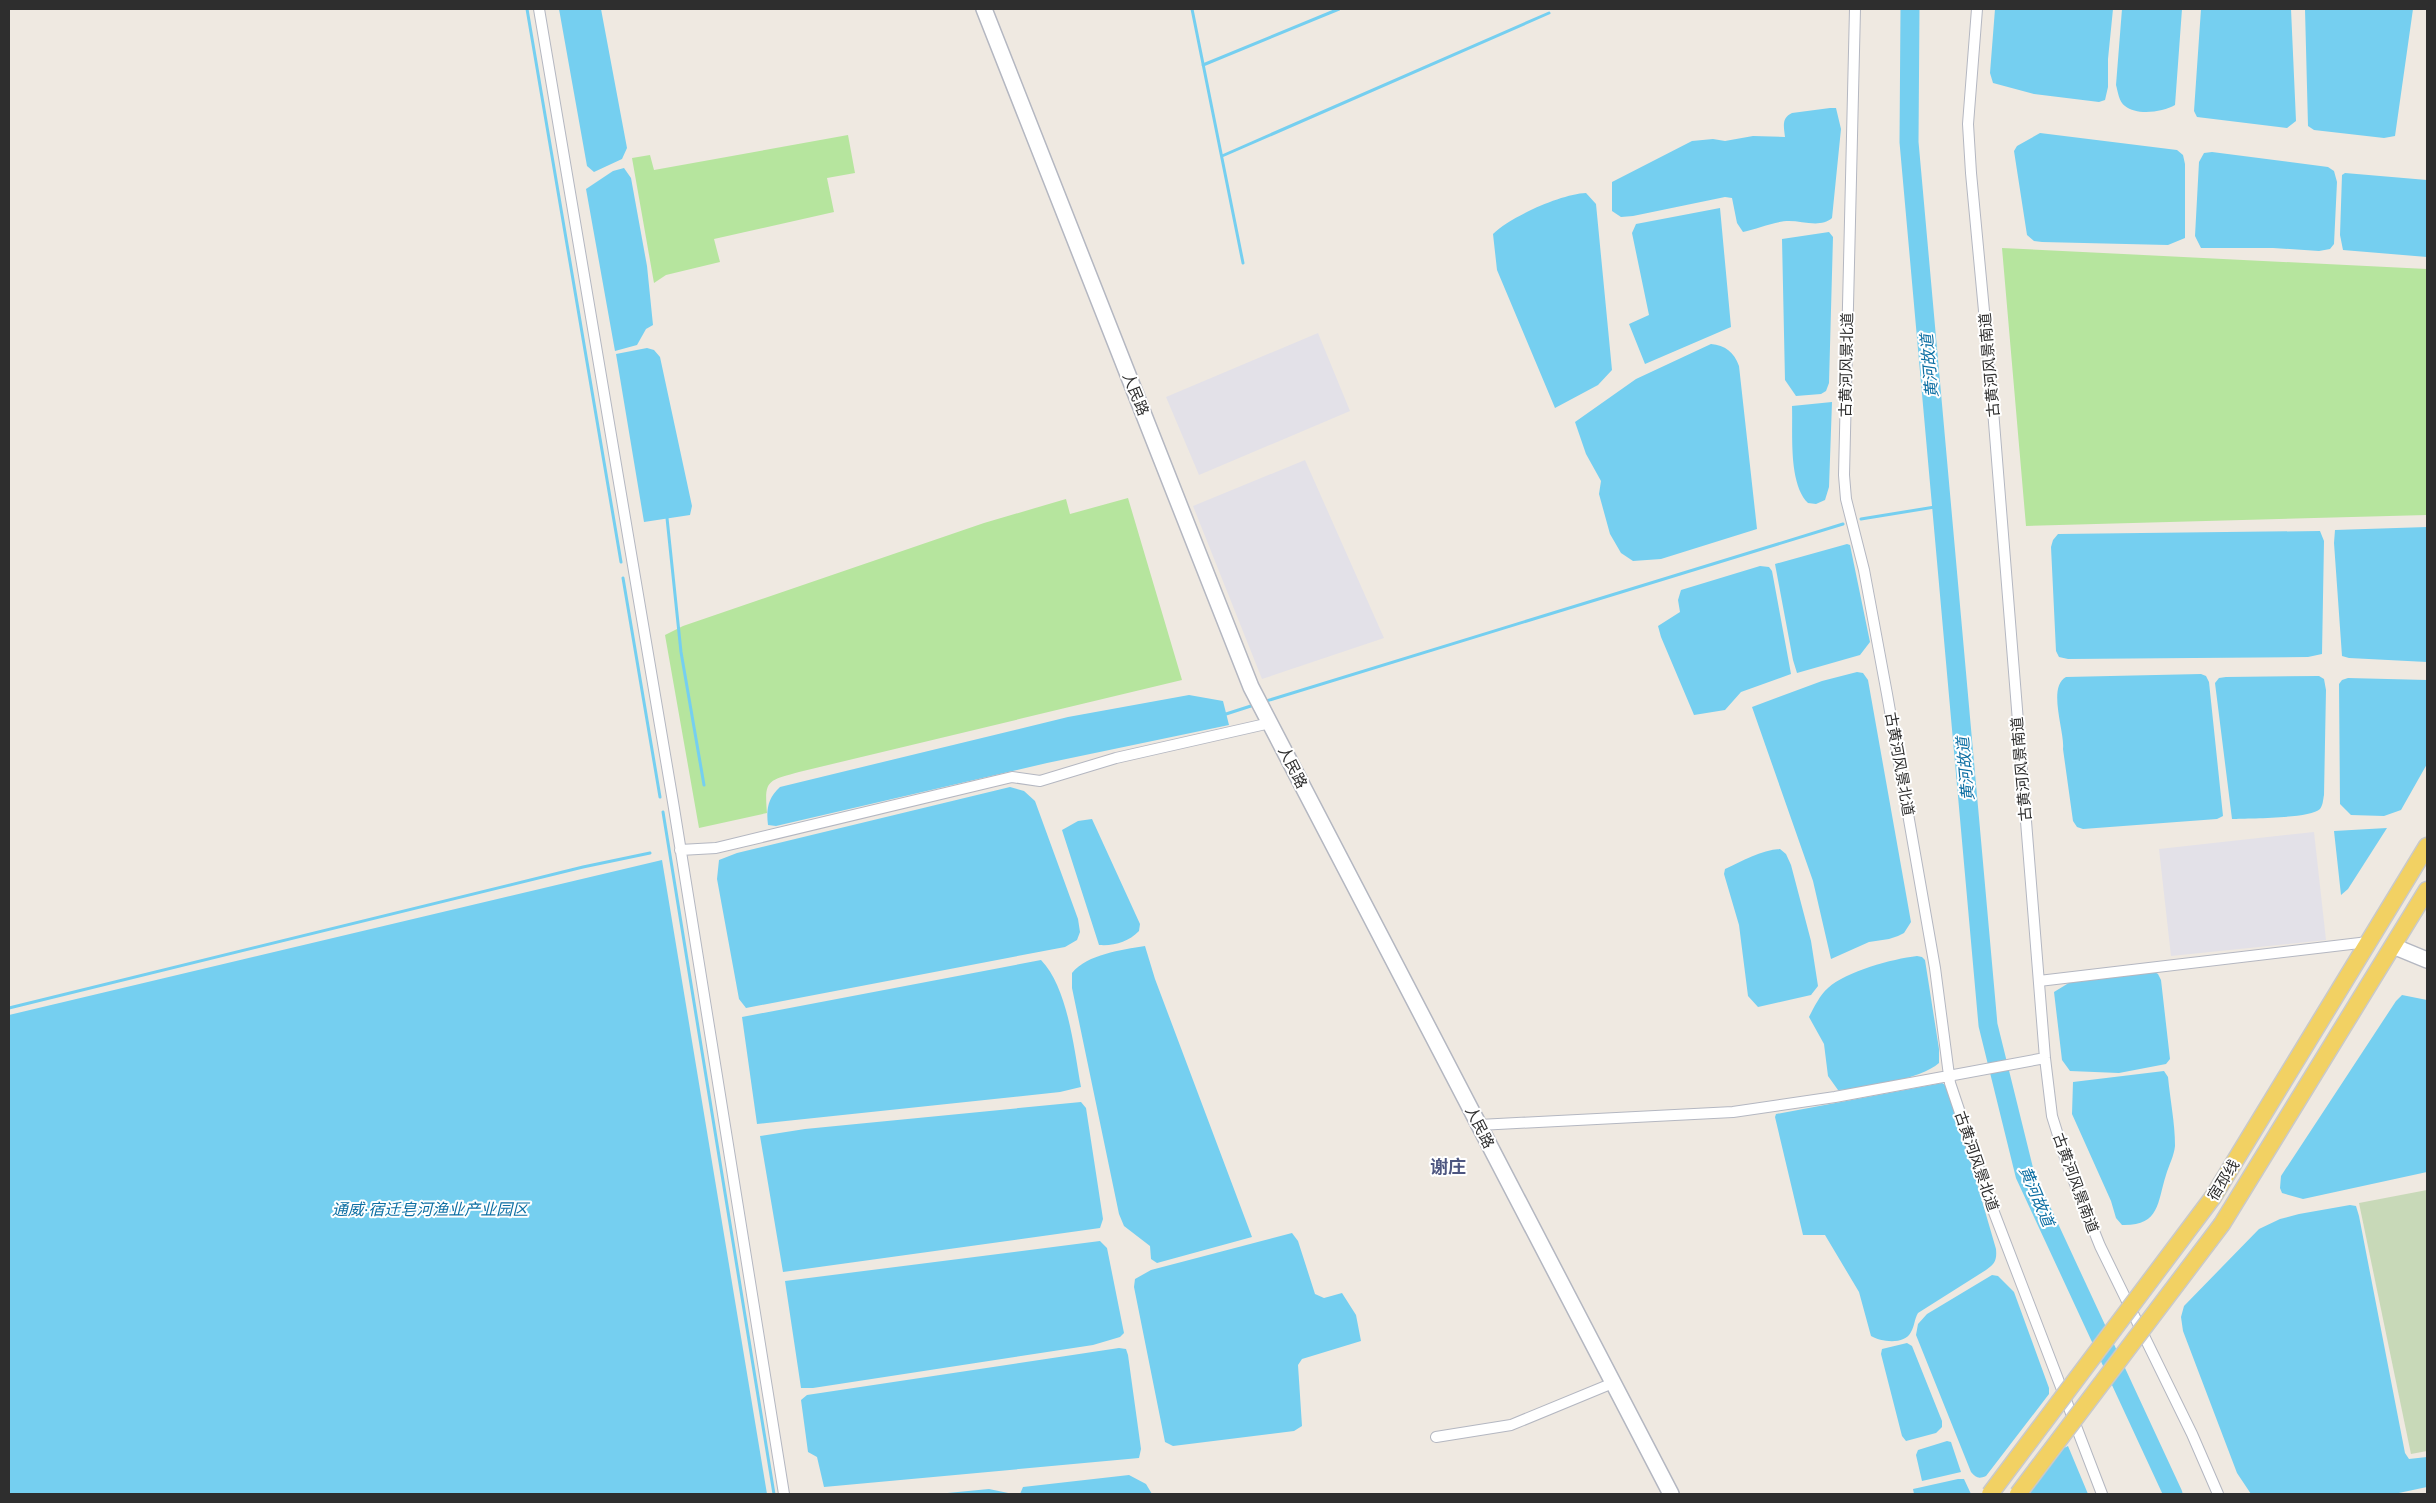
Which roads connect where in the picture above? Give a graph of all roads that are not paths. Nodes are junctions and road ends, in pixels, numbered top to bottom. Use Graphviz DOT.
graph roads {
  1 [pos="539,9"];
  2 [pos="984,9"];
  3 [pos="1855,9"];
  4 [pos="1977,9"];
  5 [pos="1270,723"];
  6 [pos="2427,846"];
  7 [pos="680,850"];
  8 [pos="2427,890"];
  9 [pos="2368,942"];
  10 [pos="2393,946"];
  11 [pos="2427,960"];
  12 [pos="2039,981"];
  13 [pos="2041,1059"];
  14 [pos="1954,1075"];
  15 [pos="1479,1125"];
  16 [pos="1613,1382"];
  17 [pos="1436,1438"];
  18 [pos="784,1494"];
  19 [pos="1671,1494"];
  20 [pos="1990,1494"];
  21 [pos="2018,1494"];
  22 [pos="2102,1494"];
  23 [pos="2218,1494"];
  1 -- 7 [label="street"];
  2 -- 5 [label="street, 人民路"];
  3 -- 14 [label="street, 古黄河风景北道"];
  4 -- 12 [label="street, 古黄河风景南道"];
  5 -- 7 [label="street"];
  5 -- 15 [label="street, 人民路"];
  6 -- 9 [label="main road, 宿邳线"];
  7 -- 18 [label="street"];
  8 -- 10 [label="main road, 宿邳线"];
  9 -- 12 [label="street"];
  9 -- 20 [label="main road, 宿邳线, bridge"];
  10 -- 11 [label="street"];
  10 -- 21 [label="main road, 宿邳线, bridge"];
  12 -- 13 [label="street, 古黄河风景南道"];
  13 -- 14 [label="street"];
  13 -- 23 [label="street, 古黄河风景南道"];
  14 -- 15 [label="street"];
  14 -- 22 [label="street, 古黄河风景北道"];
  15 -- 16 [label="street, 人民路"];
  16 -- 17 [label="street"];
  16 -- 19 [label="street, 人民路"];
}
